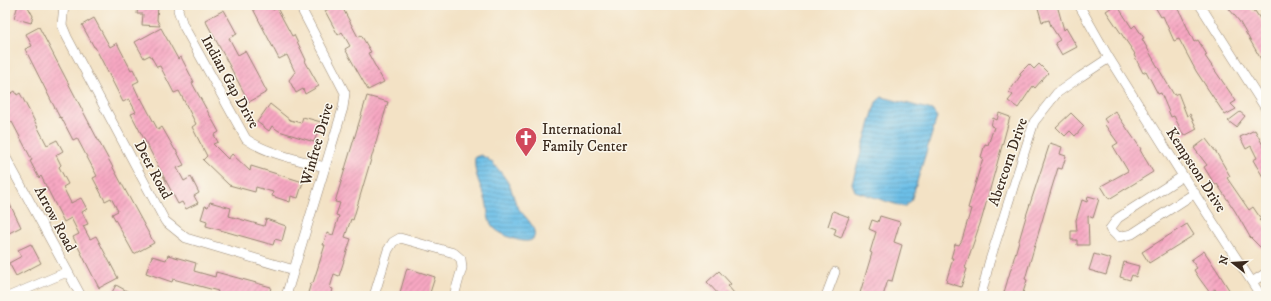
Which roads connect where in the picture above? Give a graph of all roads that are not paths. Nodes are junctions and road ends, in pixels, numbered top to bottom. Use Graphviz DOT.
graph roads {
  1 [pos="64,5"];
  2 [pos="179,5"];
  3 [pos="302,5"];
  4 [pos="1079,5"];
  5 [pos="1200,5"];
  6 [pos="1109,58"];
  7 [pos="1266,109"];
  8 [pos="5,156"];
  9 [pos="325,167"];
  10 [pos="1183,176"];
  11 [pos="1195,193"];
  12 [pos="294,270"];
  13 [pos="67,272"];
  14 [pos="835,272"];
  15 [pos="1266,273"];
  16 [pos="1252,282"];
  17 [pos="10,296"];
  18 [pos="81,296"];
  19 [pos="286,296"];
  20 [pos="374,296"];
  21 [pos="454,296"];
  22 [pos="826,296"];
  23 [pos="981,296"];
  24 [pos="1261,296"];
  1 -- 12 [label="street, Deer Road"];
  2 -- 9 [label="street, Indian Gap Drive"];
  3 -- 9 [label="street, Winfree Drive"];
  4 -- 6 [label="street"];
  5 -- 7 [label="street"];
  6 -- 10 [label="street, Kempston Drive"];
  6 -- 23 [label="street, Abercorn Drive"];
  8 -- 13 [label="street, Arrow Road"];
  9 -- 12 [label="street, Winfree Drive"];
  10 -- 11 [label="street, Kempston Drive"];
  10 -- 11 [label="street"];
  11 -- 16 [label="street, Kempston Drive"];
  12 -- 19 [label="street, Winfree Drive"];
  13 -- 17 [label="street"];
  13 -- 18 [label="street, Arrow Road"];
  14 -- 22 [label="street"];
  15 -- 16 [label="street"];
  16 -- 24 [label="street, Kempston Drive"];
  20 -- 21 [label="street"];
}
